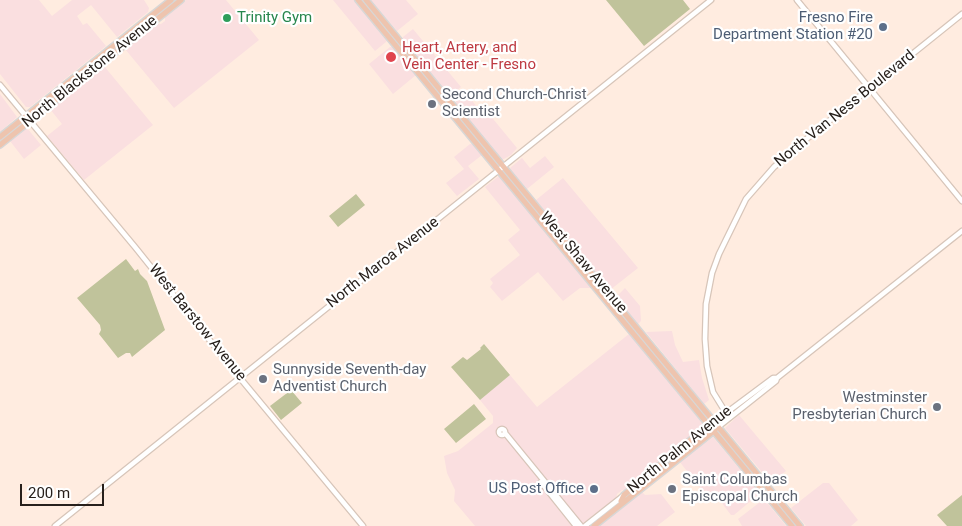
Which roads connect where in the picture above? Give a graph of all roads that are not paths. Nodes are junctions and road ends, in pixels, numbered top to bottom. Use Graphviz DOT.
graph roads {
  1 [pos="171,0"];
  2 [pos="181,0"];
  3 [pos="358,0"];
  4 [pos="366,0"];
  5 [pos="712,0"];
  6 [pos="796,0"];
  7 [pos="962,14"];
  8 [pos="108,50"];
  9 [pos="87,75"];
  10 [pos="0,85"];
  11 [pos="869,89"];
  12 [pos="28,118"];
  13 [pos="0,137"];
  14 [pos="0,145"];
  15 [pos="501,168"];
  16 [pos="962,201"];
  17 [pos="962,230"];
  18 [pos="648,351"];
  19 [pos="672,370"];
  20 [pos="240,378"];
  21 [pos="777,378"];
  22 [pos="726,413"];
  23 [pos="712,423"];
  24 [pos="716,429"];
  25 [pos="755,481"];
  26 [pos="770,490"];
  27 [pos="765,494"];
  28 [pos="624,495"];
  29 [pos="788,511"];
  30 [pos="596,525"];
  31 [pos="55,526"];
  32 [pos="363,526"];
  33 [pos="576,526"];
  34 [pos="581,526"];
  35 [pos="585,526"];
  36 [pos="792,526"];
  37 [pos="800,526"];
  1 -- 8 [label="main road, North Blackstone Avenue"];
  2 -- 9 [label="main road, North Blackstone Avenue"];
  3 -- 15 [label="main road, West Shaw Avenue"];
  4 -- 15 [label="main road, West Shaw Avenue"];
  5 -- 15 [label="street, North Maroa Avenue"];
  6 -- 11 [label="street"];
  7 -- 11 [label="street, North Van Ness Boulevard"];
  8 -- 9 [label="main road"];
  8 -- 12 [label="main road, North Blackstone Avenue"];
  9 -- 12 [label="main road, North Blackstone Avenue"];
  10 -- 12 [label="street, West Barstow Avenue"];
  11 -- 16 [label="street"];
  11 -- 22 [label="street, North Van Ness Boulevard"];
  12 -- 13 [label="main road, North Blackstone Avenue"];
  12 -- 14 [label="main road, North Blackstone Avenue"];
  12 -- 20 [label="street, West Barstow Avenue"];
  15 -- 18 [label="main road, West Shaw Avenue"];
  15 -- 19 [label="main road, West Shaw Avenue"];
  15 -- 20 [label="street, North Maroa Avenue"];
  17 -- 21 [label="street, North Palm Avenue"];
  18 -- 19 [label="main road"];
  18 -- 23 [label="main road, West Shaw Avenue"];
  19 -- 23 [label="main road, West Shaw Avenue"];
  20 -- 31 [label="street, North Maroa Avenue"];
  20 -- 32 [label="street, West Barstow Avenue"];
  21 -- 22 [label="street, North Palm Avenue"];
  21 -- 24 [label="street, North Palm Avenue"];
  22 -- 23 [label="street, North Palm Avenue"];
  23 -- 24 [label="main road, West Shaw Avenue"];
  23 -- 28 [label="main road, North Palm Avenue"];
  24 -- 25 [label="main road, West Shaw Avenue"];
  24 -- 26 [label="main road, West Shaw Avenue"];
  24 -- 30 [label="main road, North Palm Avenue"];
  25 -- 26 [label="main road"];
  25 -- 27 [label="main road, West Shaw Avenue"];
  26 -- 29 [label="main road, West Shaw Avenue"];
  27 -- 29 [label="main road"];
  27 -- 36 [label="main road, West Shaw Avenue"];
  28 -- 30 [label="main road"];
  28 -- 35 [label="street, North Palm Avenue"];
  29 -- 37 [label="main road, West Shaw Avenue"];
  33 -- 34 [label="street"];
}
